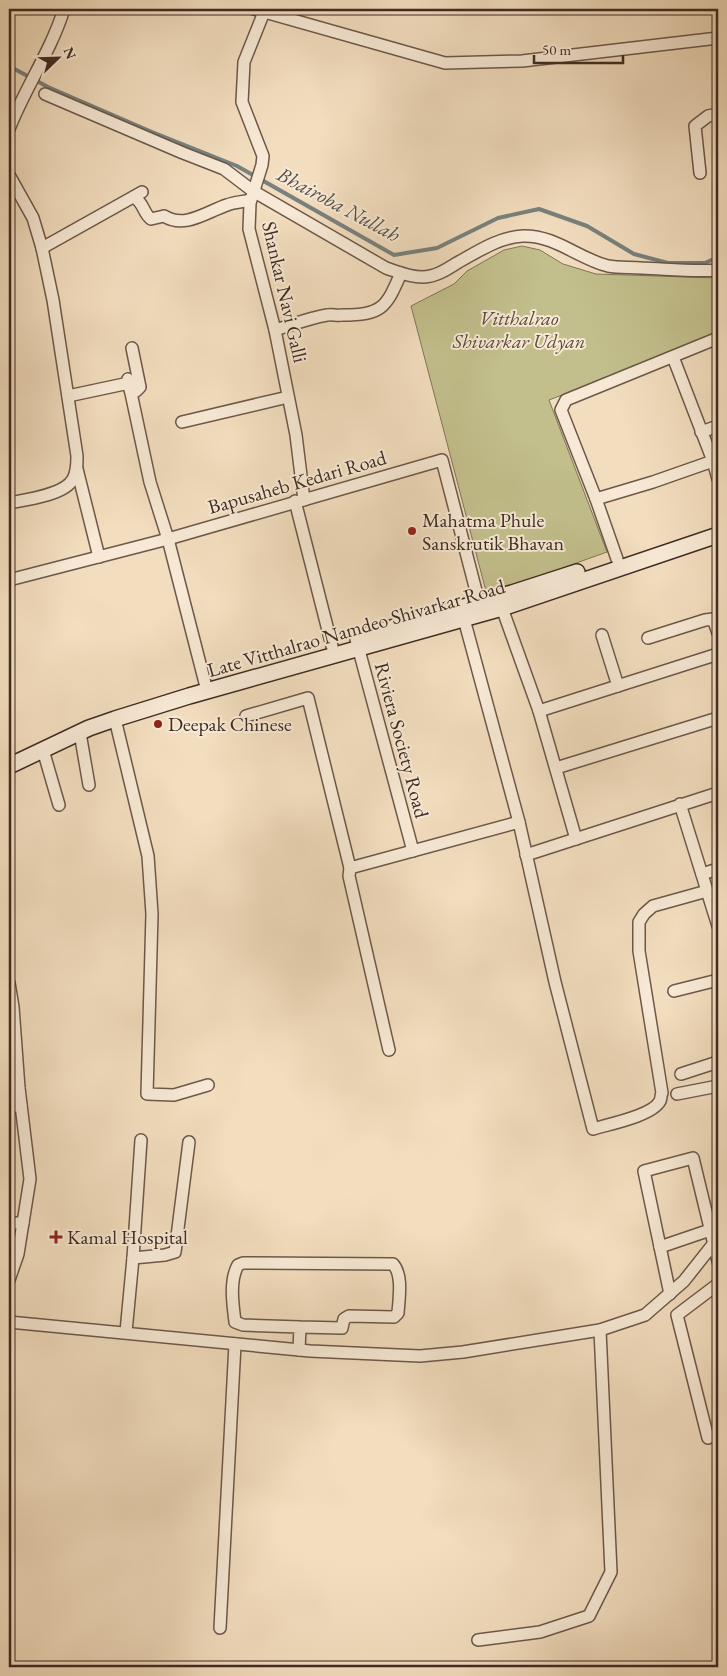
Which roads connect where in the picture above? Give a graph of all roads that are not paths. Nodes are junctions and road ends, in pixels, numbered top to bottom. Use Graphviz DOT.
graph roads {
  1 [pos="64,9"];
  2 [pos="259,10"];
  3 [pos="718,38"];
  4 [pos="45,94"];
  5 [pos="718,114"];
  6 [pos="12,118"];
  7 [pos="700,173"];
  8 [pos="9,175"];
  9 [pos="252,196"];
  10 [pos="42,248"];
  11 [pos="718,270"];
  12 [pos="401,273"];
  13 [pos="275,330"];
  14 [pos="718,341"];
  15 [pos="132,348"];
  16 [pos="674,357"];
  17 [pos="129,384"];
  18 [pos="68,396"];
  19 [pos="288,397"];
  20 [pos="182,422"];
  21 [pos="718,426"];
  22 [pos="701,432"];
  23 [pos="713,461"];
  24 [pos="77,469"];
  25 [pos="718,479"];
  26 [pos="596,499"];
  27 [pos="299,501"];
  28 [pos="9,503"];
  29 [pos="718,527"];
  30 [pos="718,535"];
  31 [pos="168,539"];
  32 [pos="99,557"];
  33 [pos="617,559"];
  34 [pos="9,580"];
  35 [pos="481,608"];
  36 [pos="502,608"];
  37 [pos="464,619"];
  38 [pos="718,633"];
  39 [pos="602,635"];
  40 [pos="648,638"];
  41 [pos="357,643"];
  42 [pos="332,646"];
  43 [pos="718,654"];
  44 [pos="205,683"];
  45 [pos="618,686"];
  46 [pos="538,711"];
  47 [pos="246,716"];
  48 [pos="718,718"];
  49 [pos="115,719"];
  50 [pos="80,733"];
  51 [pos="43,750"];
  52 [pos="9,757"];
  53 [pos="9,766"];
  54 [pos="556,768"];
  55 [pos="89,785"];
  56 [pos="718,793"];
  57 [pos="680,804"];
  58 [pos="59,805"];
  59 [pos="519,822"];
  60 [pos="576,838"];
  61 [pos="413,851"];
  62 [pos="526,855"];
  63 [pos="350,868"];
  64 [pos="718,869"];
  65 [pos="702,874"];
  66 [pos="707,891"];
  67 [pos="718,926"];
  68 [pos="718,980"];
  69 [pos="9,983"];
  70 [pos="674,991"];
  71 [pos="389,1050"];
  72 [pos="13,1057"];
  73 [pos="718,1062"];
  74 [pos="681,1074"];
  75 [pos="208,1085"];
  76 [pos="718,1086"];
  77 [pos="677,1094"];
  78 [pos="21,1105"];
  79 [pos="9,1107"];
  80 [pos="141,1140"];
  81 [pos="189,1142"];
  82 [pos="9,1223"];
  83 [pos="23,1223"];
  84 [pos="714,1238"];
  85 [pos="660,1247"];
  86 [pos="133,1258"];
  87 [pos="718,1261"];
  88 [pos="9,1280"];
  89 [pos="718,1284"];
  90 [pos="670,1294"];
  91 [pos="9,1322"];
  92 [pos="300,1327"];
  93 [pos="600,1330"];
  94 [pos="126,1332"];
  95 [pos="235,1344"];
  96 [pos="299,1350"];
  97 [pos="718,1434"];
  98 [pos="220,1628"];
  99 [pos="478,1640"];
  1 -- 6 [label="street"];
  2 -- 3 [label="street"];
  2 -- 9 [label="street, Shankar Navi Galli"];
  4 -- 9 [label="street"];
  5 -- 7 [label="street"];
  8 -- 10 [label="street"];
  9 -- 10 [label="street"];
  9 -- 12 [label="street"];
  9 -- 13 [label="street, Shankar Navi Galli"];
  10 -- 18 [label="street"];
  11 -- 12 [label="street"];
  12 -- 13 [label="street"];
  13 -- 19 [label="street, Shankar Navi Galli"];
  14 -- 16 [label="street"];
  15 -- 17 [label="street"];
  16 -- 22 [label="street"];
  16 -- 26 [label="street"];
  17 -- 18 [label="street"];
  17 -- 31 [label="street"];
  18 -- 24 [label="street"];
  19 -- 20 [label="street"];
  19 -- 27 [label="street, Shankar Navi Galli"];
  21 -- 22 [label="street"];
  22 -- 23 [label="street"];
  23 -- 25 [label="street"];
  23 -- 26 [label="street"];
  24 -- 28 [label="street"];
  24 -- 32 [label="street"];
  26 -- 33 [label="street"];
  27 -- 31 [label="street, Bapusaheb Kedari Road"];
  27 -- 35 [label="street, Bapusaheb Kedari Road"];
  27 -- 42 [label="street, Shankar Navi Galli"];
  29 -- 33 [label="main road, Late Vitthalrao Namdeo Shivarkar Road"];
  30 -- 36 [label="main road, Late Vitthalrao Namdeo Shivarkar Road"];
  31 -- 32 [label="street, Bapusaheb Kedari Road"];
  31 -- 44 [label="street"];
  32 -- 34 [label="street, Bapusaheb Kedari Road"];
  33 -- 35 [label="main road, Late Vitthalrao Namdeo Shivarkar Road"];
  35 -- 36 [label="main road, Late Vitthalrao Namdeo Shivarkar Road"];
  35 -- 37 [label="main road, Late Vitthalrao Namdeo Shivarkar Road"];
  35 -- 41 [label="main road, Late Vitthalrao Namdeo Shivarkar Road"];
  36 -- 46 [label="street"];
  37 -- 41 [label="main road, Late Vitthalrao Namdeo Shivarkar Road"];
  37 -- 59 [label="street"];
  38 -- 40 [label="street"];
  39 -- 45 [label="street"];
  41 -- 42 [label="main road, Late Vitthalrao Namdeo Shivarkar Road"];
  41 -- 49 [label="main road, Late Vitthalrao Namdeo Shivarkar Road"];
  41 -- 61 [label="street, Riviera Society Road"];
  42 -- 44 [label="main road, Late Vitthalrao Namdeo Shivarkar Road"];
  43 -- 45 [label="street"];
  44 -- 52 [label="main road, Late Vitthalrao Namdeo Shivarkar Road"];
  45 -- 46 [label="street"];
  46 -- 54 [label="street"];
  47 -- 63 [label="street"];
  48 -- 54 [label="street"];
  49 -- 50 [label="main road, Late Vitthalrao Namdeo Shivarkar Road"];
  49 -- 75 [label="street"];
  50 -- 51 [label="main road, Late Vitthalrao Namdeo Shivarkar Road"];
  50 -- 55 [label="street"];
  51 -- 53 [label="main road, Late Vitthalrao Namdeo Shivarkar Road"];
  51 -- 58 [label="street"];
  54 -- 60 [label="street"];
  56 -- 57 [label="street"];
  57 -- 60 [label="street"];
  57 -- 65 [label="street"];
  59 -- 61 [label="street"];
  59 -- 62 [label="street"];
  60 -- 62 [label="street"];
  61 -- 63 [label="street"];
  62 -- 66 [label="street"];
  63 -- 71 [label="street"];
  64 -- 65 [label="street"];
  65 -- 66 [label="street"];
  66 -- 67 [label="street"];
  68 -- 70 [label="street"];
  69 -- 72 [label="street"];
  72 -- 78 [label="street"];
  73 -- 74 [label="street"];
  76 -- 77 [label="street"];
  78 -- 79 [label="street"];
  78 -- 83 [label="street"];
  80 -- 86 [label="street"];
  81 -- 86 [label="street"];
  82 -- 83 [label="street"];
  83 -- 88 [label="street"];
  84 -- 85 [label="street"];
  84 -- 85 [label="street"];
  84 -- 87 [label="street"];
  84 -- 90 [label="street"];
  85 -- 90 [label="street"];
  86 -- 94 [label="street"];
  89 -- 97 [label="street"];
  90 -- 93 [label="street"];
  91 -- 94 [label="street"];
  92 -- 92 [label="street"];
  92 -- 96 [label="street"];
  93 -- 96 [label="street"];
  93 -- 99 [label="street"];
  94 -- 95 [label="street"];
  95 -- 96 [label="street"];
  95 -- 98 [label="street"];
}
